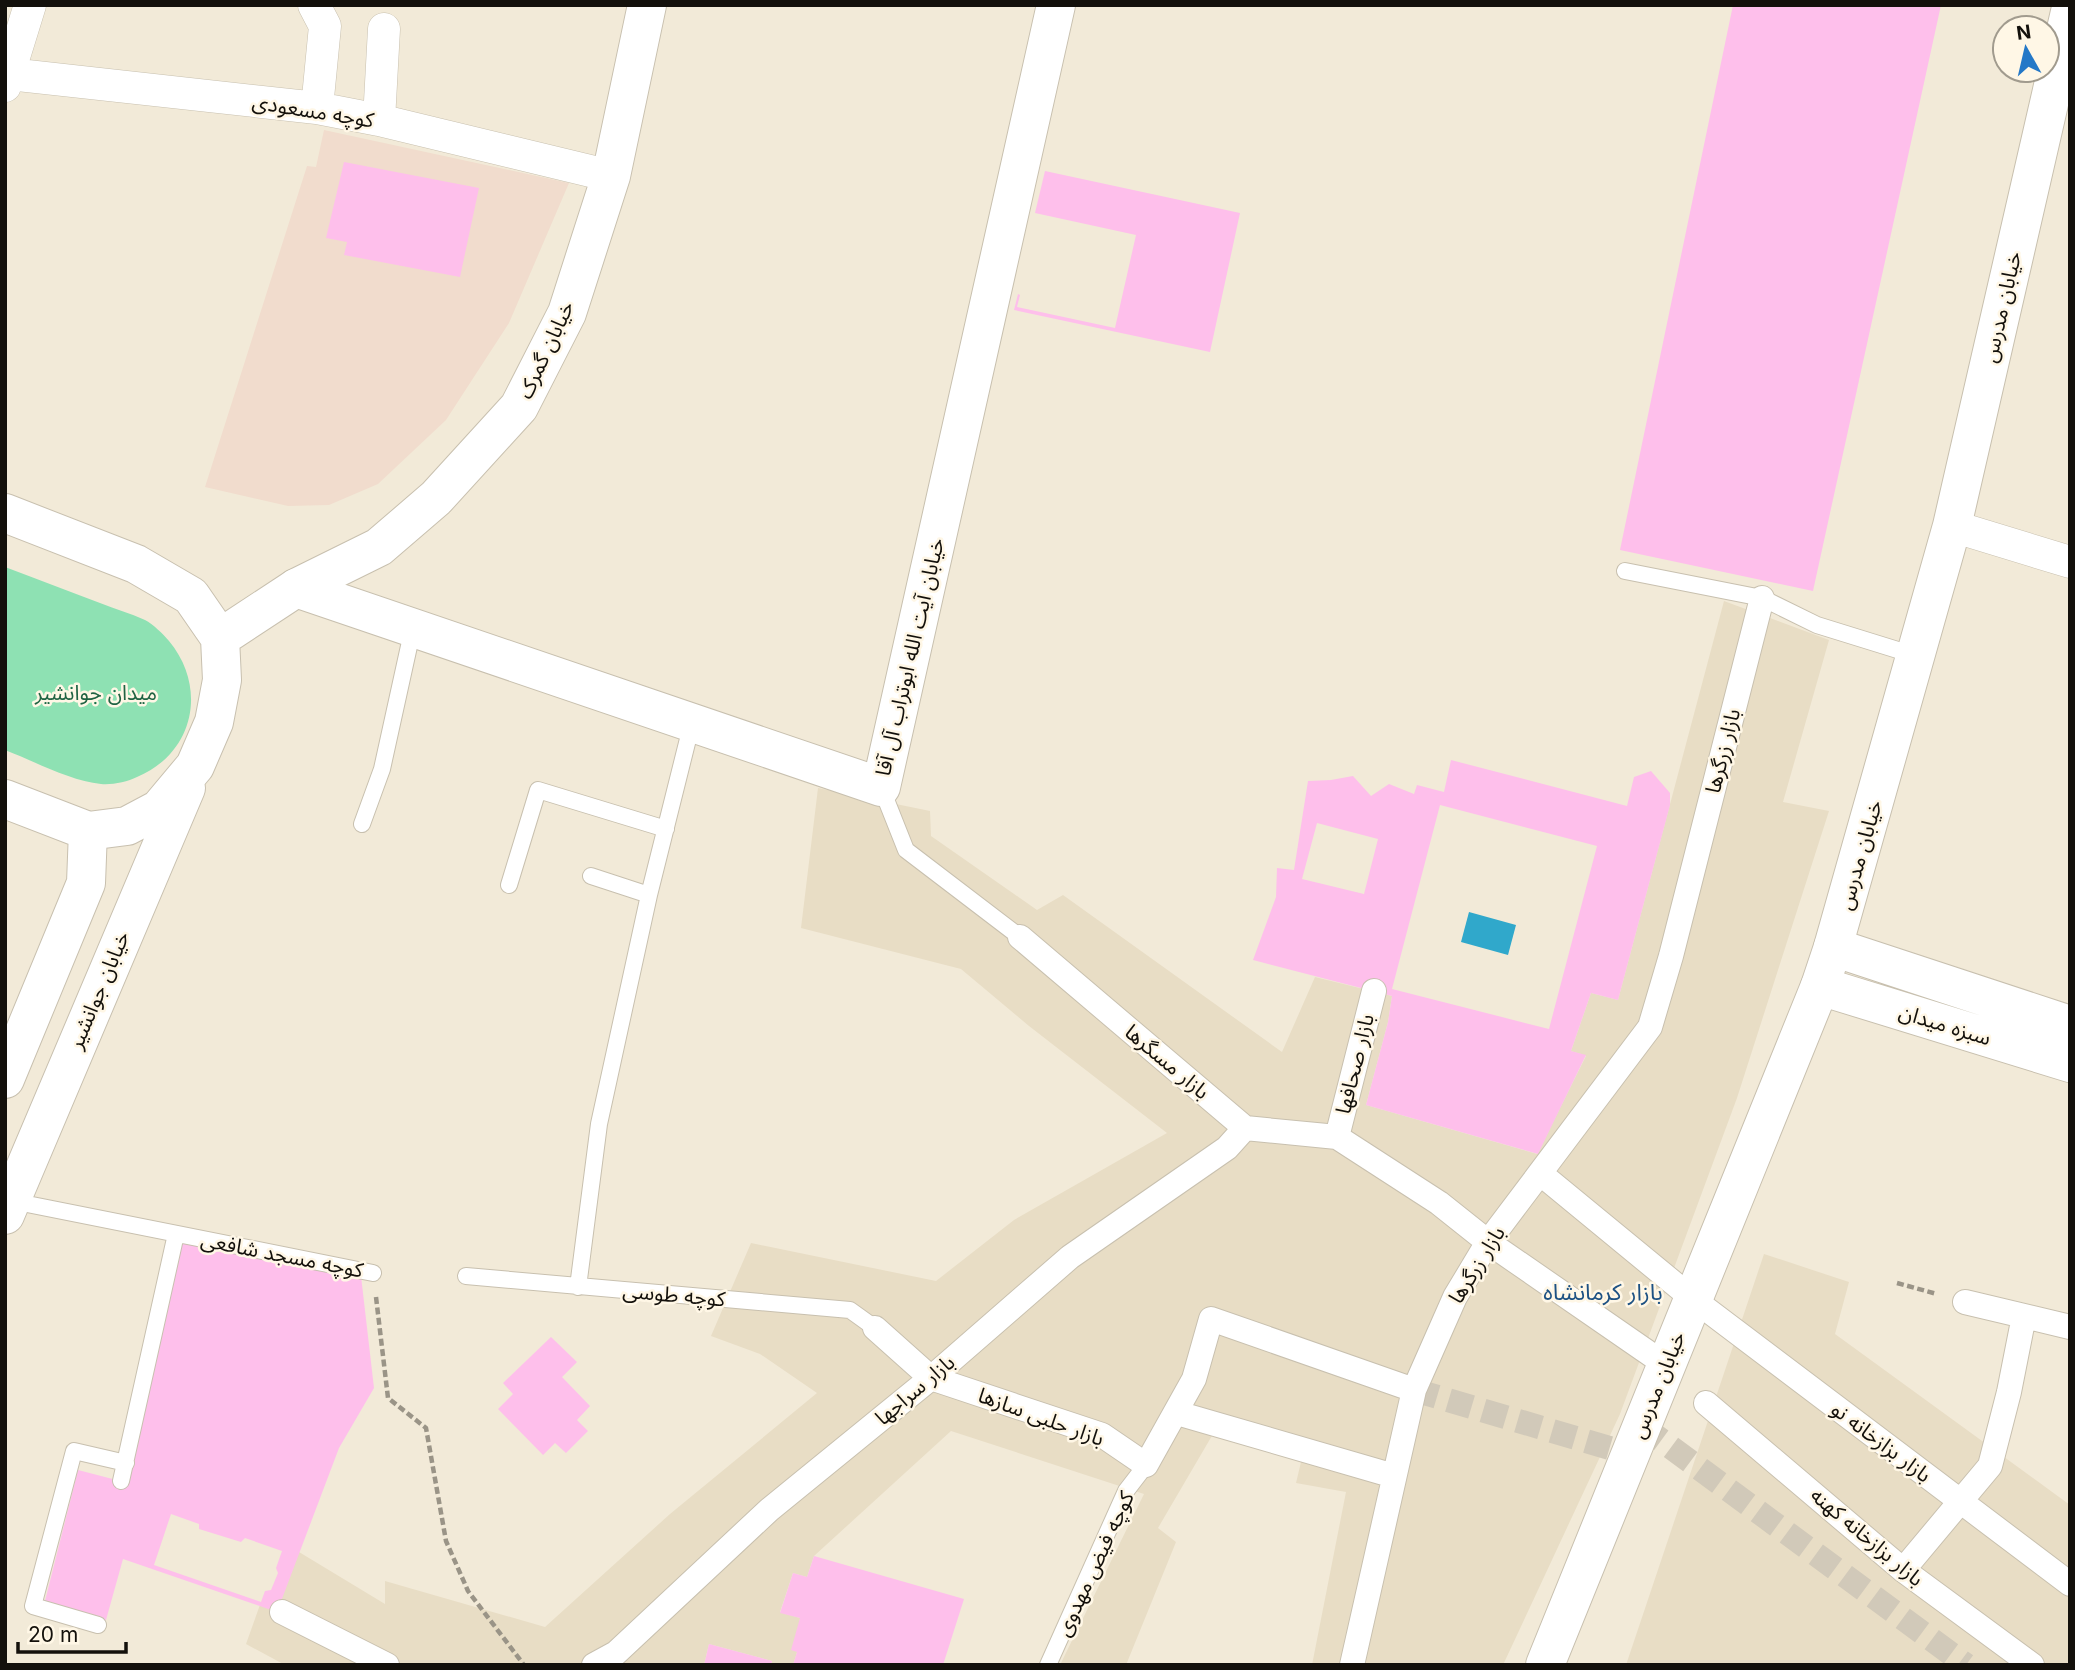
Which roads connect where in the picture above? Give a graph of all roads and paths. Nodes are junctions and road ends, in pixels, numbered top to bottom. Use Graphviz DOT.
graph roads {
  1 [pos="30,5"];
  2 [pos="314,5"];
  3 [pos="647,5"];
  4 [pos="1056,5"];
  5 [pos="2070,12"];
  6 [pos="384,29"];
  7 [pos="7,80"];
  8 [pos="317,108"];
  9 [pos="379,120"];
  10 [pos="611,176"];
  11 [pos="5,513"];
  12 [pos="1952,526"];
  13 [pos="2070,562"];
  14 [pos="1625,571"];
  15 [pos="296,588"];
  16 [pos="1762,598"];
  17 [pos="413,628"];
  18 [pos="220,639"];
  19 [pos="1917,656"];
  20 [pos="692,723"];
  21 [pos="195,766"];
  22 [pos="881,787"];
  23 [pos="5,799"];
  24 [pos="362,824"];
  25 [pos="666,829"];
  26 [pos="88,831"];
  27 [pos="591,876"];
  28 [pos="509,885"];
  29 [pos="649,895"];
  30 [pos="1020,937"];
  31 [pos="1833,947"];
  32 [pos="1900,969"];
  33 [pos="1820,986"];
  34 [pos="1374,991"];
  35 [pos="1888,1007"];
  36 [pos="2070,1025"];
  37 [pos="2070,1063"];
  38 [pos="5,1079"];
  39 [pos="1245,1128"];
  40 [pos="1337,1137"];
  41 [pos="1541,1174"];
  42 [pos="8,1208"];
  43 [pos="176,1234"];
  44 [pos="1488,1242"];
  45 [pos="373,1273"];
  46 [pos="467,1276"];
  47 [pos="1897,1283"];
  48 [pos="578,1287"];
  49 [pos="1693,1298"];
  50 [pos="1965,1302"];
  51 [pos="2024,1316"];
  52 [pos="2070,1327"];
  53 [pos="875,1328"];
  54 [pos="1666,1365"];
  55 [pos="930,1378"];
  56 [pos="1414,1390"];
  57 [pos="1706,1403"];
  58 [pos="1177,1413"];
  59 [pos="125,1464"];
  60 [pos="1146,1465"];
  61 [pos="1394,1476"];
  62 [pos="121,1481"];
  63 [pos="1960,1502"];
  64 [pos="1903,1570"];
  65 [pos="2070,1584"];
  66 [pos="282,1612"];
  67 [pos="98,1625"];
  68 [pos="387,1665"];
  69 [pos="524,1665"];
  70 [pos="594,1665"];
  71 [pos="1048,1665"];
  72 [pos="1352,1665"];
  73 [pos="1545,1665"];
  74 [pos="2032,1665"];
  1 -- 7 [label="street"];
  2 -- 8 [label="street"];
  3 -- 10 [label="main road, خیابان گمرک"];
  4 -- 22 [label="main road, خیابان آیت الله ابوتراب آل آقا"];
  5 -- 12 [label="main road, خیابان مدرس"];
  6 -- 9 [label="street"];
  7 -- 8 [label="street, کوچه مسعودی"];
  8 -- 9 [label="street, کوچه مسعودی"];
  9 -- 10 [label="street, کوچه مسعودی"];
  10 -- 15 [label="main road, خیابان گمرک"];
  11 -- 18 [label="main road"];
  12 -- 13 [label="street"];
  12 -- 19 [label="main road, خیابان مدرس"];
  14 -- 16 [label="lane"];
  15 -- 17 [label="main road, خیابان آیت الله ابوتراب آل آقا"];
  15 -- 18 [label="main road, خیابان گمرک"];
  16 -- 19 [label="lane"];
  16 -- 41 [label="street, بازار زرگرها"];
  17 -- 20 [label="main road, خیابان آیت الله ابوتراب آل آقا"];
  17 -- 24 [label="lane"];
  18 -- 21 [label="main road"];
  19 -- 31 [label="main road, خیابان مدرس"];
  20 -- 22 [label="main road, خیابان آیت الله ابوتراب آل آقا"];
  20 -- 25 [label="lane"];
  21 -- 26 [label="main road"];
  21 -- 42 [label="main road, خیابان جوانشیر"];
  22 -- 30 [label="lane"];
  23 -- 26 [label="main road"];
  25 -- 28 [label="lane"];
  25 -- 29 [label="lane"];
  26 -- 38 [label="main road"];
  27 -- 29 [label="lane"];
  29 -- 48 [label="lane"];
  30 -- 39 [label="street, بازار مسگرها"];
  31 -- 32 [label="main road, سبزه میدان"];
  31 -- 33 [label="main road, خیابان مدرس"];
  32 -- 35 [label="main road"];
  32 -- 36 [label="main road, سبزه میدان"];
  33 -- 35 [label="main road, سبزه میدان"];
  33 -- 49 [label="main road, خیابان مدرس"];
  34 -- 40 [label="street, بازار صحافها"];
  35 -- 37 [label="main road, سبزه میدان"];
  39 -- 40 [label="street"];
  39 -- 55 [label="street, بازار سراجها"];
  40 -- 44 [label="street"];
  41 -- 44 [label="street, بازار زرگرها"];
  41 -- 49 [label="street, بازار بزازخانه نو"];
  42 -- 43 [label="lane, کوچه مسجد شافعی"];
  43 -- 45 [label="lane, کوچه مسجد شافعی"];
  43 -- 59 [label="lane"];
  44 -- 54 [label="street"];
  44 -- 56 [label="street, بازار زرگرها"];
  45 -- 69 [label="path, کوچه مسجد شافعی"];
  46 -- 48 [label="lane, کوچه طوسی"];
  47 -- 50 [label="path"];
  48 -- 53 [label="lane, کوچه طوسی"];
  49 -- 54 [label="main road, خیابان مدرس"];
  49 -- 63 [label="street, بازار بزازخانه نو"];
  50 -- 51 [label="street"];
  51 -- 52 [label="street"];
  51 -- 63 [label="street"];
  53 -- 55 [label="street"];
  54 -- 73 [label="main road, خیابان مدرس"];
  55 -- 60 [label="street, بازار حلبی سازها"];
  55 -- 70 [label="street, بازار سراجها"];
  56 -- 58 [label="street"];
  56 -- 61 [label="street, بازار زرگرها"];
  57 -- 64 [label="street, بازار بزازخانه کهنه"];
  58 -- 60 [label="street"];
  58 -- 61 [label="street"];
  59 -- 62 [label="lane"];
  59 -- 67 [label="lane"];
  60 -- 71 [label="lane, کوچه فیض مهدوی"];
  61 -- 72 [label="street, بازار زرگرها"];
  63 -- 64 [label="street"];
  63 -- 65 [label="street, بازار بزازخانه نو"];
  64 -- 74 [label="street, بازار بزازخانه کهنه"];
  66 -- 68 [label="street"];
}
